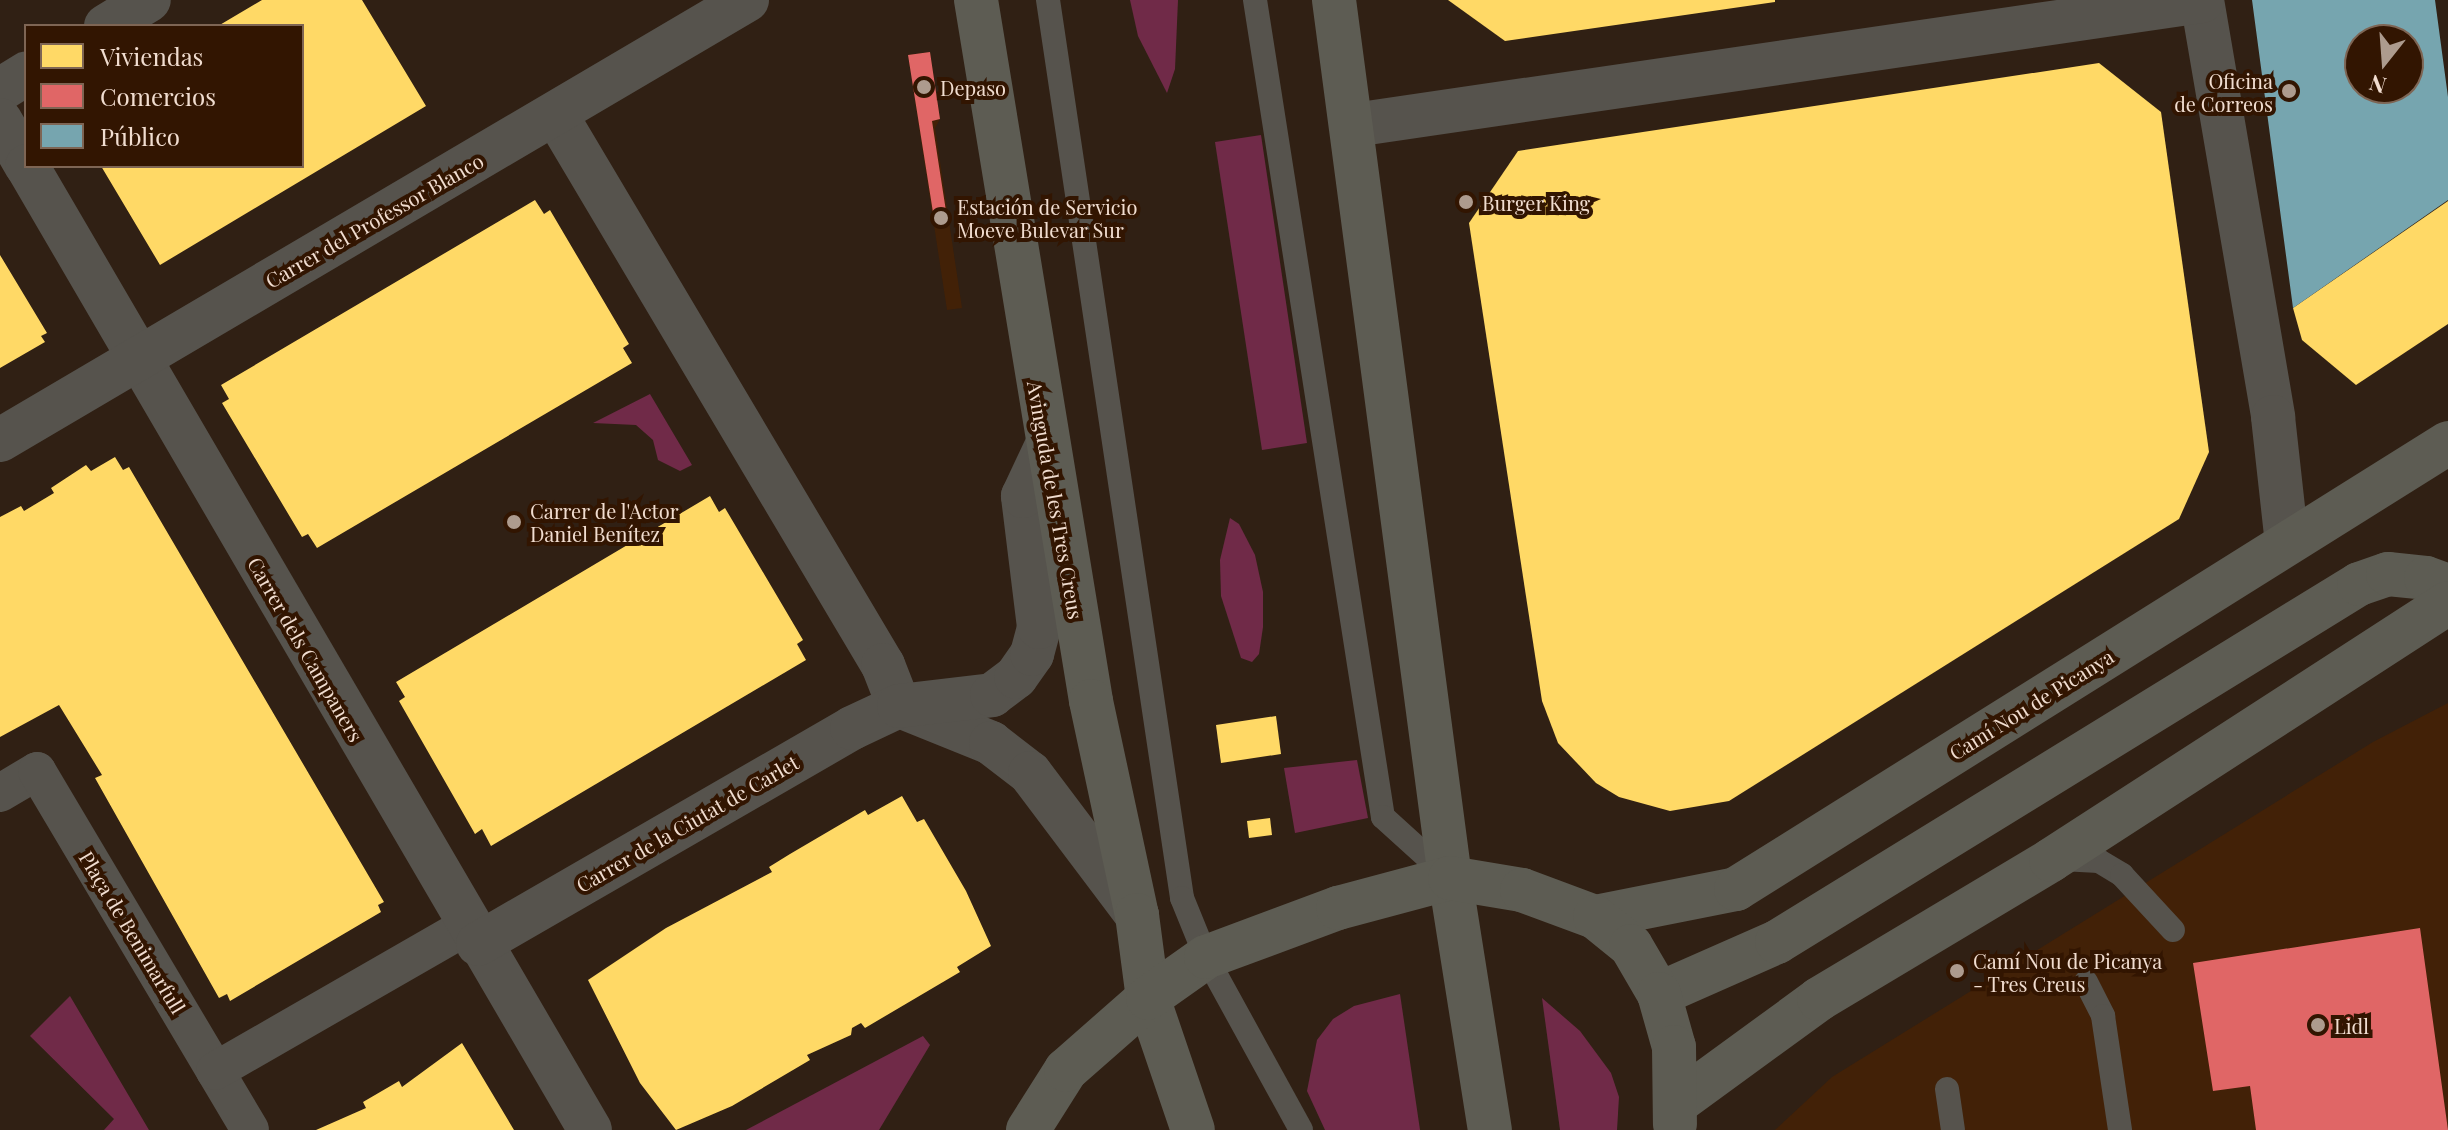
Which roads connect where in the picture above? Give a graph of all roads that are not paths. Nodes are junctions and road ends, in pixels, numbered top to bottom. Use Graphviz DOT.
graph roads {
  1 [pos="149,0"];
  2 [pos="747,0"];
  3 [pos="976,0"];
  4 [pos="1048,0"];
  5 [pos="1255,0"];
  6 [pos="1334,0"];
  7 [pos="2202,1"];
  8 [pos="109,24"];
  9 [pos="24,75"];
  10 [pos="0,90"];
  11 [pos="556,115"];
  12 [pos="0,120"];
  13 [pos="1354,125"];
  14 [pos="24,162"];
  15 [pos="28,168"];
  16 [pos="138,358"];
  17 [pos="0,440"];
  18 [pos="2448,443"];
  19 [pos="1047,445"];
  20 [pos="2287,543"];
  21 [pos="2448,586"];
  22 [pos="2448,603"];
  23 [pos="899,706"];
  24 [pos="0,793"];
  25 [pos="2051,860"];
  26 [pos="1450,878"];
  27 [pos="1137,915"];
  28 [pos="1595,917"];
  29 [pos="2173,930"];
  30 [pos="472,935"];
  31 [pos="1206,957"];
  32 [pos="2086,982"];
  33 [pos="1659,994"];
  34 [pos="1148,998"];
  35 [pos="215,1071"];
  36 [pos="1947,1089"];
  37 [pos="1676,1116"];
  38 [pos="250,1130"];
  39 [pos="590,1130"];
  40 [pos="1028,1130"];
  41 [pos="1193,1130"];
  42 [pos="1301,1130"];
  43 [pos="1490,1130"];
  44 [pos="1953,1130"];
  45 [pos="2120,1130"];
  1 -- 8 [label="street"];
  2 -- 11 [label="street, Carrer del Professor Blanco"];
  3 -- 19 [label="main road, Avinguda de les Tres Creus"];
  4 -- 31 [label="lane"];
  5 -- 26 [label="lane"];
  6 -- 13 [label="main road"];
  7 -- 13 [label="street"];
  7 -- 20 [label="street"];
  9 -- 10 [label="street"];
  11 -- 16 [label="street, Carrer del Professor Blanco"];
  11 -- 23 [label="street"];
  12 -- 14 [label="street, Carrer dels Campaners"];
  13 -- 26 [label="main road"];
  15 -- 16 [label="street, Carrer dels Campaners"];
  16 -- 17 [label="street, Carrer del Professor Blanco"];
  16 -- 30 [label="street, Carrer dels Campaners"];
  18 -- 20 [label="main road, Camí Nou de Picanya"];
  19 -- 23 [label="street"];
  19 -- 27 [label="main road, Avinguda de les Tres Creus"];
  20 -- 28 [label="main road, Camí Nou de Picanya"];
  21 -- 33 [label="main road"];
  22 -- 25 [label="main road"];
  23 -- 27 [label="street"];
  23 -- 30 [label="street, Carrer de la Ciutat de Carlet"];
  24 -- 35 [label="street, Plaça de Benimarfull"];
  25 -- 29 [label="lane"];
  25 -- 37 [label="main road"];
  26 -- 28 [label="main road"];
  26 -- 31 [label="main road"];
  26 -- 43 [label="main road"];
  27 -- 34 [label="main road, Avinguda de les Tres Creus"];
  28 -- 33 [label="main road"];
  30 -- 35 [label="street, Carrer de la Ciutat de Carlet"];
  30 -- 39 [label="street, Carrer dels Campaners"];
  31 -- 34 [label="main road"];
  31 -- 42 [label="lane"];
  32 -- 45 [label="lane"];
  33 -- 37 [label="main road"];
  34 -- 40 [label="main road"];
  34 -- 41 [label="main road, Avinguda de les Tres Creus"];
  35 -- 38 [label="street, Plaça de Benimarfull"];
  36 -- 44 [label="lane"];
}
